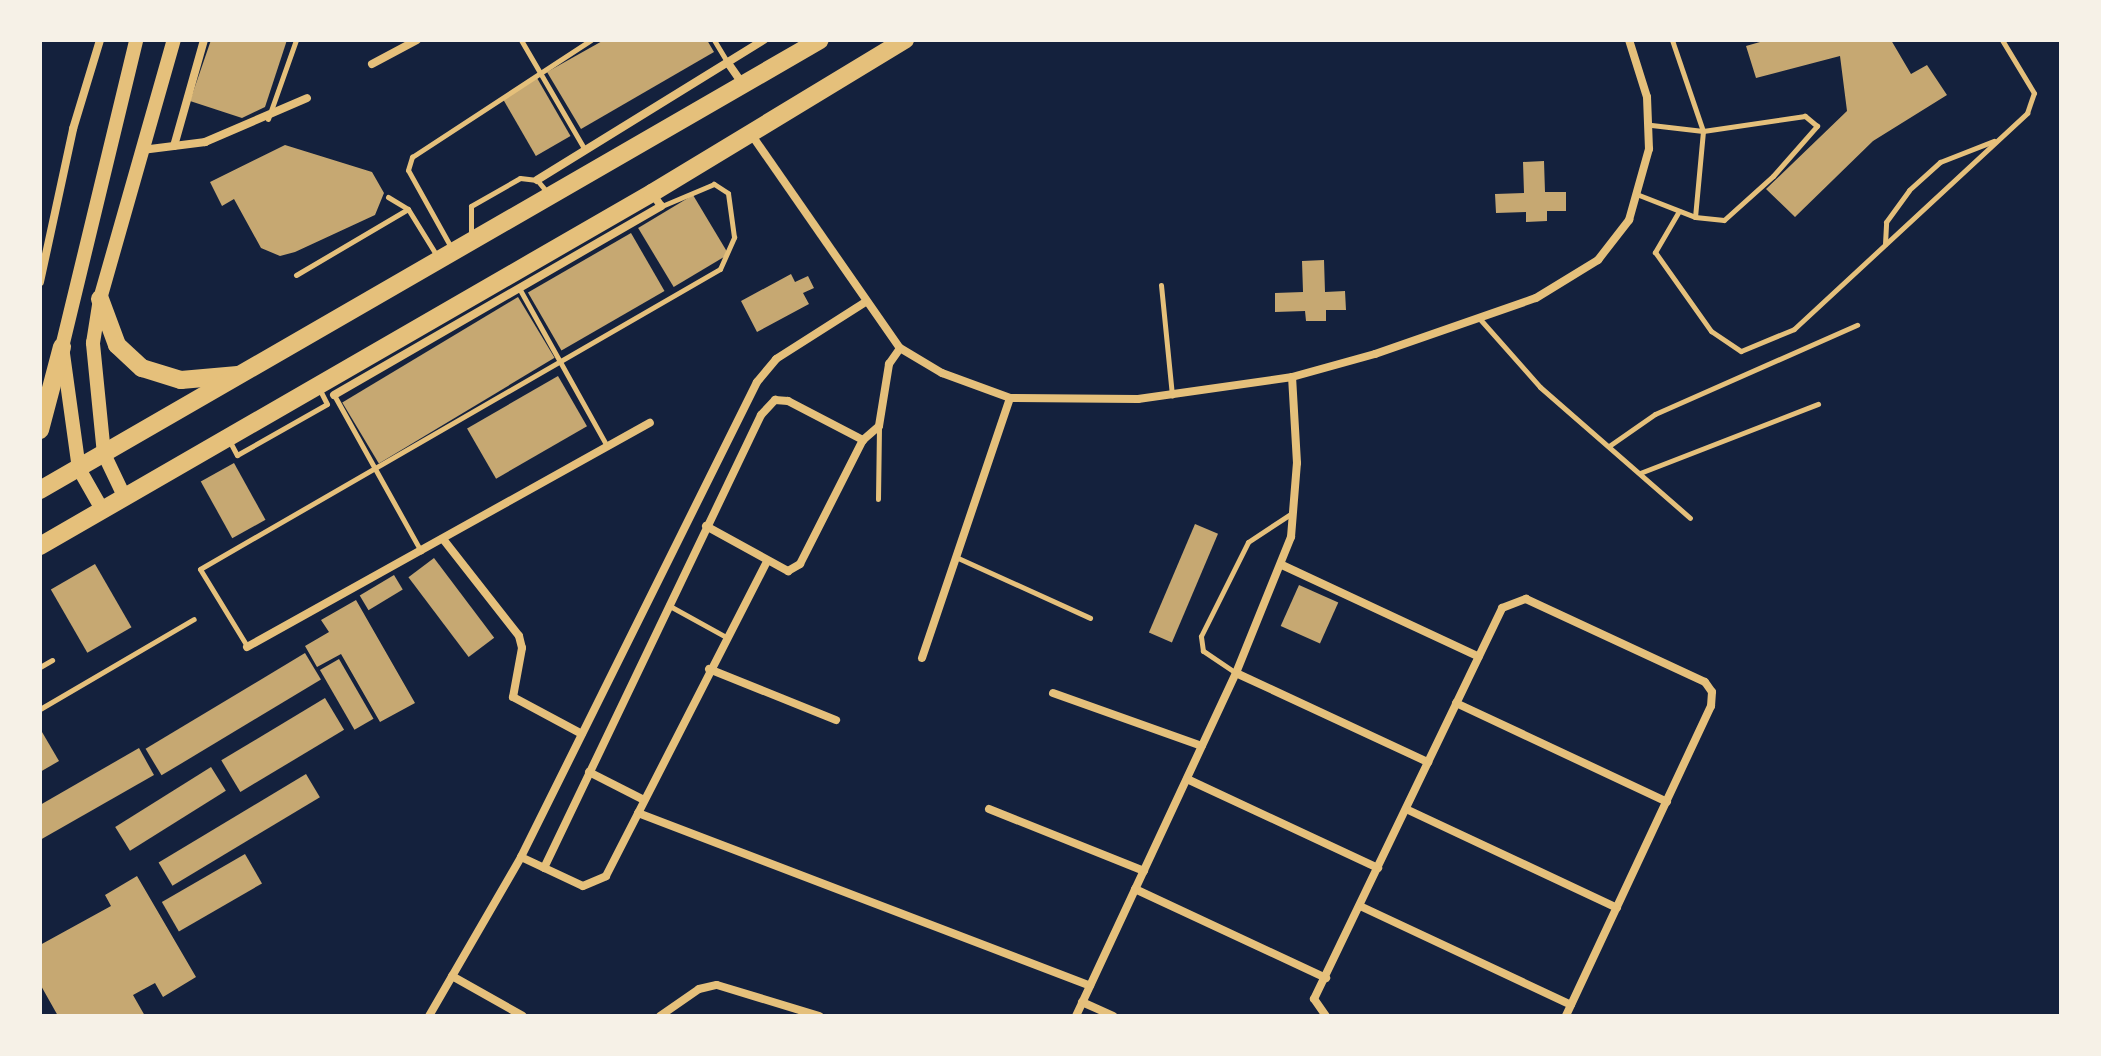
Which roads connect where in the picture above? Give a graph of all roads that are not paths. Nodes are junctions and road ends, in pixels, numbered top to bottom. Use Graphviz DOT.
graph roads {
  1 [pos="100,40"];
  2 [pos="136,40"];
  3 [pos="174,40"];
  4 [pos="204,40"];
  5 [pos="296,40"];
  6 [pos="417,40"];
  7 [pos="521,40"];
  8 [pos="591,40"];
  9 [pos="714,40"];
  10 [pos="764,40"];
  11 [pos="820,40"];
  12 [pos="905,40"];
  13 [pos="1629,40"];
  14 [pos="1672,40"];
  15 [pos="2002,40"];
  16 [pos="728,63"];
  17 [pos="372,64"];
  18 [pos="540,72"];
  19 [pos="744,86"];
  20 [pos="307,98"];
  21 [pos="268,119"];
  22 [pos="1651,125"];
  23 [pos="1703,131"];
  24 [pos="751,133"];
  25 [pos="1998,140"];
  26 [pos="174,146"];
  27 [pos="142,150"];
  28 [pos="586,151"];
  29 [pos="537,180"];
  30 [pos="550,195"];
  31 [pos="1639,195"];
  32 [pos="388,197"];
  33 [pos="656,200"];
  34 [pos="408,209"];
  35 [pos="1679,211"];
  36 [pos="1695,217"];
  37 [pos="472,240"];
  38 [pos="1886,245"];
  39 [pos="446,256"];
  40 [pos="296,275"];
  41 [pos="40,282"];
  42 [pos="1161,285"];
  43 [pos="519,288"];
  44 [pos="100,299"];
  45 [pos="864,303"];
  46 [pos="1479,318"];
  47 [pos="1857,325"];
  48 [pos="62,347"];
  49 [pos="900,348"];
  50 [pos="560,361"];
  51 [pos="246,374"];
  52 [pos="1292,377"];
  53 [pos="334,395"];
  54 [pos="1172,395"];
  55 [pos="1010,398"];
  56 [pos="1818,404"];
  57 [pos="650,423"];
  58 [pos="879,426"];
  59 [pos="40,430"];
  60 [pos="863,440"];
  61 [pos="1609,446"];
  62 [pos="608,447"];
  63 [pos="104,454"];
  64 [pos="375,468"];
  65 [pos="79,469"];
  66 [pos="1640,473"];
  67 [pos="40,490"];
  68 [pos="125,498"];
  69 [pos="878,499"];
  70 [pos="103,511"];
  71 [pos="1296,511"];
  72 [pos="1690,518"];
  73 [pos="706,526"];
  74 [pos="443,539"];
  75 [pos="40,546"];
  76 [pos="421,551"];
  77 [pos="958,558"];
  78 [pos="767,562"];
  79 [pos="1282,565"];
  80 [pos="667,605"];
  81 [pos="1090,618"];
  82 [pos="194,619"];
  83 [pos="726,637"];
  84 [pos="247,647"];
  85 [pos="1479,657"];
  86 [pos="922,658"];
  87 [pos="52,660"];
  88 [pos="40,667"];
  89 [pos="709,669"];
  90 [pos="1236,673"];
  91 [pos="1053,693"];
  92 [pos="1456,703"];
  93 [pos="40,709"];
  94 [pos="836,720"];
  95 [pos="582,734"];
  96 [pos="1202,746"];
  97 [pos="1428,762"];
  98 [pos="589,772"];
  99 [pos="1187,779"];
  100 [pos="644,800"];
  101 [pos="1667,802"];
  102 [pos="989,809"];
  103 [pos="1406,809"];
  104 [pos="638,813"];
  105 [pos="521,857"];
  106 [pos="544,868"];
  107 [pos="1378,868"];
  108 [pos="1144,871"];
  109 [pos="1135,889"];
  110 [pos="1360,906"];
  111 [pos="1617,908"];
  112 [pos="452,976"];
  113 [pos="1326,978"];
  114 [pos="1090,986"];
  115 [pos="1082,1002"];
  116 [pos="1571,1005"];
  117 [pos="429,1016"];
  118 [pos="523,1016"];
  119 [pos="660,1016"];
  120 [pos="819,1016"];
  121 [pos="1076,1016"];
  122 [pos="1113,1016"];
  123 [pos="1326,1016"];
  124 [pos="1566,1016"];
  1 -- 41 [label="street"];
  2 -- 48 [label="main road"];
  3 -- 27 [label="main road"];
  4 -- 26 [label="street"];
  5 -- 21 [label="lane"];
  6 -- 17 [label="street"];
  7 -- 18 [label="lane"];
  8 -- 18 [label="lane"];
  9 -- 16 [label="lane"];
  10 -- 16 [label="street"];
  11 -- 19 [label="highway"];
  12 -- 24 [label="highway"];
  13 -- 22 [label="street"];
  14 -- 23 [label="lane"];
  15 -- 25 [label="lane"];
  16 -- 19 [label="street"];
  16 -- 28 [label="street"];
  18 -- 28 [label="lane"];
  18 -- 39 [label="lane"];
  19 -- 30 [label="highway"];
  20 -- 21 [label="street"];
  21 -- 26 [label="street"];
  22 -- 23 [label="lane"];
  22 -- 31 [label="street"];
  23 -- 36 [label="lane"];
  23 -- 36 [label="lane"];
  24 -- 33 [label="highway"];
  24 -- 45 [label="street"];
  25 -- 38 [label="lane"];
  25 -- 38 [label="lane"];
  26 -- 27 [label="street"];
  27 -- 44 [label="main road"];
  28 -- 29 [label="street"];
  29 -- 30 [label="lane"];
  29 -- 37 [label="lane"];
  30 -- 37 [label="highway"];
  31 -- 35 [label="lane"];
  31 -- 46 [label="street"];
  32 -- 34 [label="lane"];
  33 -- 43 [label="street"];
  33 -- 50 [label="lane"];
  33 -- 68 [label="highway"];
  34 -- 39 [label="lane"];
  34 -- 40 [label="lane"];
  35 -- 36 [label="lane"];
  35 -- 38 [label="lane"];
  37 -- 39 [label="highway"];
  39 -- 51 [label="highway"];
  42 -- 54 [label="lane"];
  43 -- 50 [label="lane"];
  43 -- 53 [label="street"];
  44 -- 51 [label="highway"];
  44 -- 63 [label="main road"];
  45 -- 49 [label="street"];
  45 -- 95 [label="street"];
  46 -- 52 [label="street"];
  46 -- 61 [label="lane"];
  47 -- 61 [label="lane"];
  48 -- 59 [label="highway"];
  48 -- 65 [label="main road"];
  49 -- 55 [label="street"];
  49 -- 58 [label="street"];
  50 -- 62 [label="lane"];
  50 -- 64 [label="lane"];
  51 -- 63 [label="highway"];
  52 -- 54 [label="street"];
  52 -- 71 [label="street"];
  53 -- 64 [label="lane"];
  54 -- 55 [label="street"];
  55 -- 77 [label="street"];
  56 -- 66 [label="lane"];
  57 -- 62 [label="street"];
  58 -- 60 [label="street"];
  58 -- 69 [label="lane"];
  60 -- 73 [label="street"];
  60 -- 78 [label="street"];
  61 -- 66 [label="lane"];
  62 -- 74 [label="street"];
  63 -- 65 [label="highway"];
  63 -- 68 [label="main road"];
  64 -- 76 [label="lane"];
  64 -- 84 [label="lane"];
  65 -- 67 [label="highway"];
  65 -- 70 [label="main road"];
  66 -- 72 [label="lane"];
  68 -- 70 [label="highway"];
  70 -- 75 [label="highway"];
  71 -- 79 [label="street"];
  71 -- 90 [label="lane"];
  73 -- 78 [label="street"];
  73 -- 80 [label="street"];
  74 -- 76 [label="street"];
  74 -- 95 [label="street"];
  76 -- 84 [label="street"];
  77 -- 81 [label="lane"];
  77 -- 86 [label="street"];
  78 -- 83 [label="street"];
  79 -- 85 [label="street"];
  79 -- 90 [label="street"];
  80 -- 83 [label="lane"];
  80 -- 98 [label="street"];
  82 -- 93 [label="lane"];
  83 -- 89 [label="street"];
  85 -- 92 [label="street"];
  85 -- 101 [label="street"];
  87 -- 88 [label="lane"];
  89 -- 94 [label="street"];
  89 -- 100 [label="street"];
  90 -- 96 [label="street"];
  90 -- 97 [label="street"];
  91 -- 96 [label="street"];
  92 -- 97 [label="street"];
  92 -- 101 [label="street"];
  95 -- 105 [label="street"];
  96 -- 99 [label="street"];
  97 -- 103 [label="street"];
  98 -- 100 [label="street"];
  98 -- 106 [label="street"];
  99 -- 107 [label="street"];
  99 -- 108 [label="street"];
  100 -- 104 [label="street"];
  101 -- 111 [label="street"];
  102 -- 108 [label="street"];
  103 -- 107 [label="street"];
  103 -- 111 [label="street"];
  104 -- 106 [label="street"];
  104 -- 114 [label="street"];
  105 -- 106 [label="street"];
  105 -- 112 [label="street"];
  107 -- 110 [label="street"];
  108 -- 109 [label="street"];
  109 -- 113 [label="street"];
  109 -- 114 [label="street"];
  110 -- 113 [label="street"];
  110 -- 116 [label="street"];
  111 -- 116 [label="street"];
  112 -- 117 [label="street"];
  112 -- 118 [label="street"];
  113 -- 123 [label="street"];
  114 -- 115 [label="street"];
  115 -- 121 [label="street"];
  115 -- 122 [label="street"];
  116 -- 124 [label="street"];
  119 -- 120 [label="street"];
}
